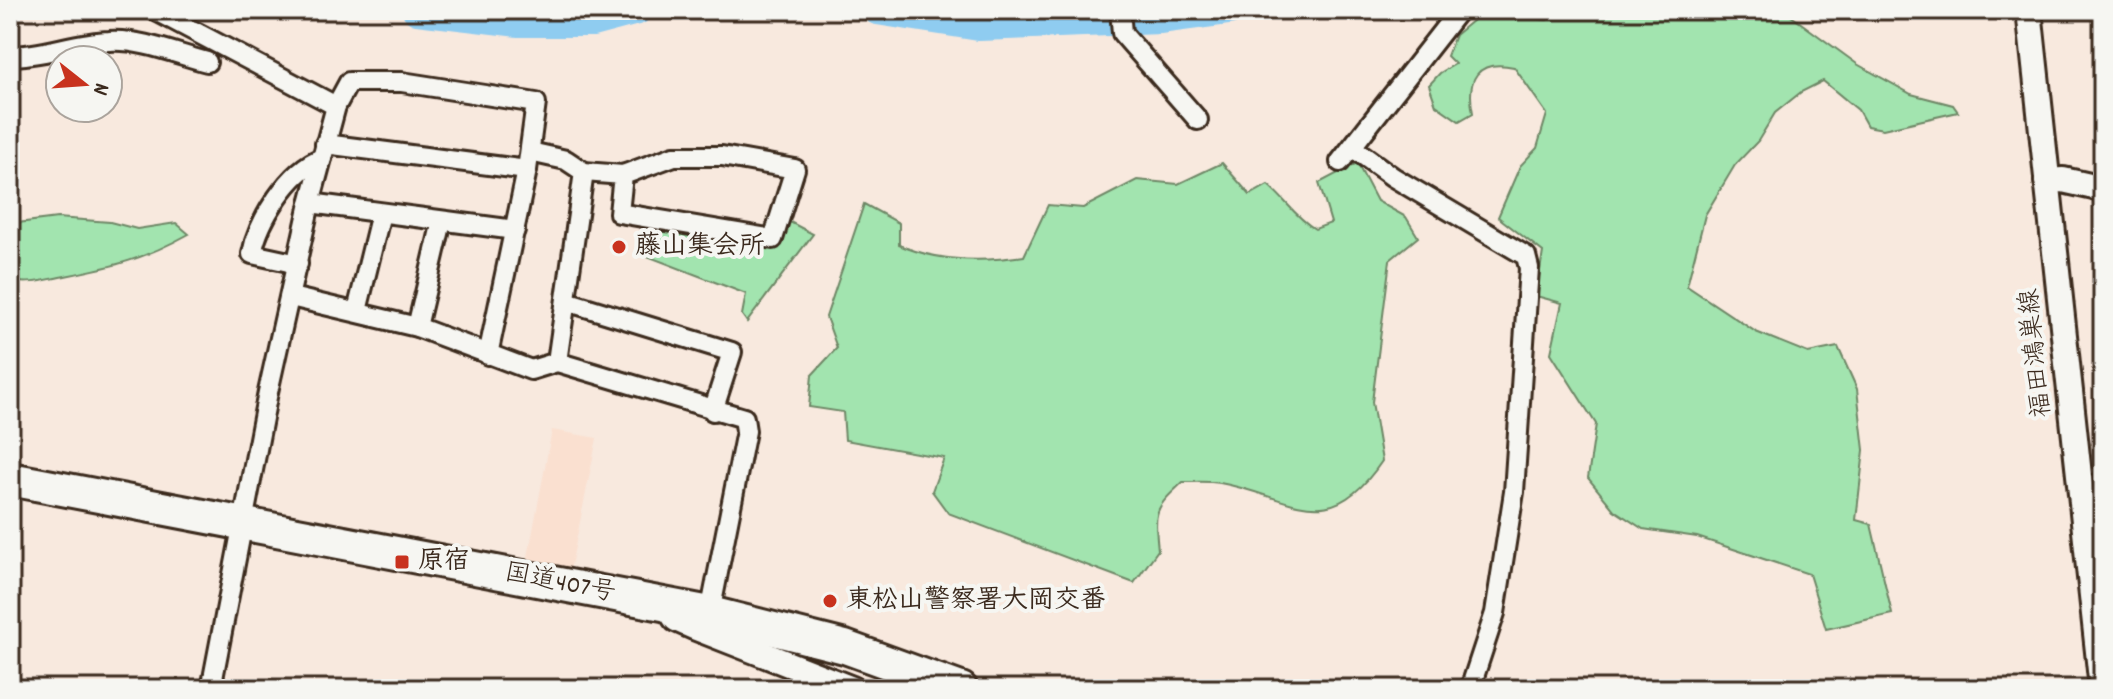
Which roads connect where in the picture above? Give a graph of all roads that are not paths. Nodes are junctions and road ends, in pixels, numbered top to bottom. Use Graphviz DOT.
graph roads {
  1 [pos="154,10"];
  2 [pos="1120,10"];
  3 [pos="1459,10"];
  4 [pos="2029,10"];
  5 [pos="10,56"];
  6 [pos="207,62"];
  7 [pos="336,106"];
  8 [pos="1198,120"];
  9 [pos="323,151"];
  10 [pos="529,161"];
  11 [pos="584,172"];
  12 [pos="623,175"];
  13 [pos="2047,181"];
  14 [pos="2103,189"];
  15 [pos="310,203"];
  16 [pos="381,213"];
  17 [pos="442,221"];
  18 [pos="515,230"];
  19 [pos="298,264"];
  20 [pos="291,297"];
  21 [pos="566,301"];
  22 [pos="357,311"];
  23 [pos="417,327"];
  24 [pos="488,355"];
  25 [pos="557,362"];
  26 [pos="713,411"];
  27 [pos="10,479"];
  28 [pos="245,524"];
  29 [pos="2096,557"];
  30 [pos="666,604"];
  31 [pos="710,613"];
  32 [pos="211,689"];
  33 [pos="852,689"];
  34 [pos="961,689"];
  35 [pos="1470,689"];
  36 [pos="2102,689"];
  1 -- 7 [label="street"];
  2 -- 8 [label="street"];
  3 -- 35 [label="street"];
  4 -- 13 [label="main road, 福田鴻巣線"];
  5 -- 6 [label="street"];
  7 -- 9 [label="street"];
  7 -- 10 [label="street"];
  9 -- 10 [label="street"];
  9 -- 15 [label="street"];
  9 -- 19 [label="street"];
  10 -- 11 [label="street"];
  10 -- 18 [label="street"];
  11 -- 12 [label="street"];
  11 -- 21 [label="street"];
  12 -- 12 [label="street"];
  13 -- 14 [label="main road"];
  13 -- 29 [label="main road, 福田鴻巣線"];
  15 -- 16 [label="street"];
  15 -- 19 [label="street"];
  16 -- 17 [label="street"];
  16 -- 22 [label="street"];
  17 -- 18 [label="street"];
  17 -- 23 [label="street"];
  18 -- 24 [label="street"];
  19 -- 20 [label="street"];
  20 -- 22 [label="street"];
  20 -- 28 [label="street"];
  21 -- 25 [label="street"];
  21 -- 26 [label="street"];
  22 -- 23 [label="street"];
  23 -- 24 [label="street"];
  24 -- 25 [label="street"];
  25 -- 26 [label="street"];
  26 -- 31 [label="street"];
  27 -- 28 [label="highway, 国道407号"];
  28 -- 30 [label="highway, 国道407号"];
  28 -- 32 [label="street"];
  29 -- 36 [label="main road, 福田鴻巣線"];
  30 -- 31 [label="highway, 国道407号"];
  30 -- 33 [label="main road"];
  31 -- 34 [label="highway, 国道407号"];
}
